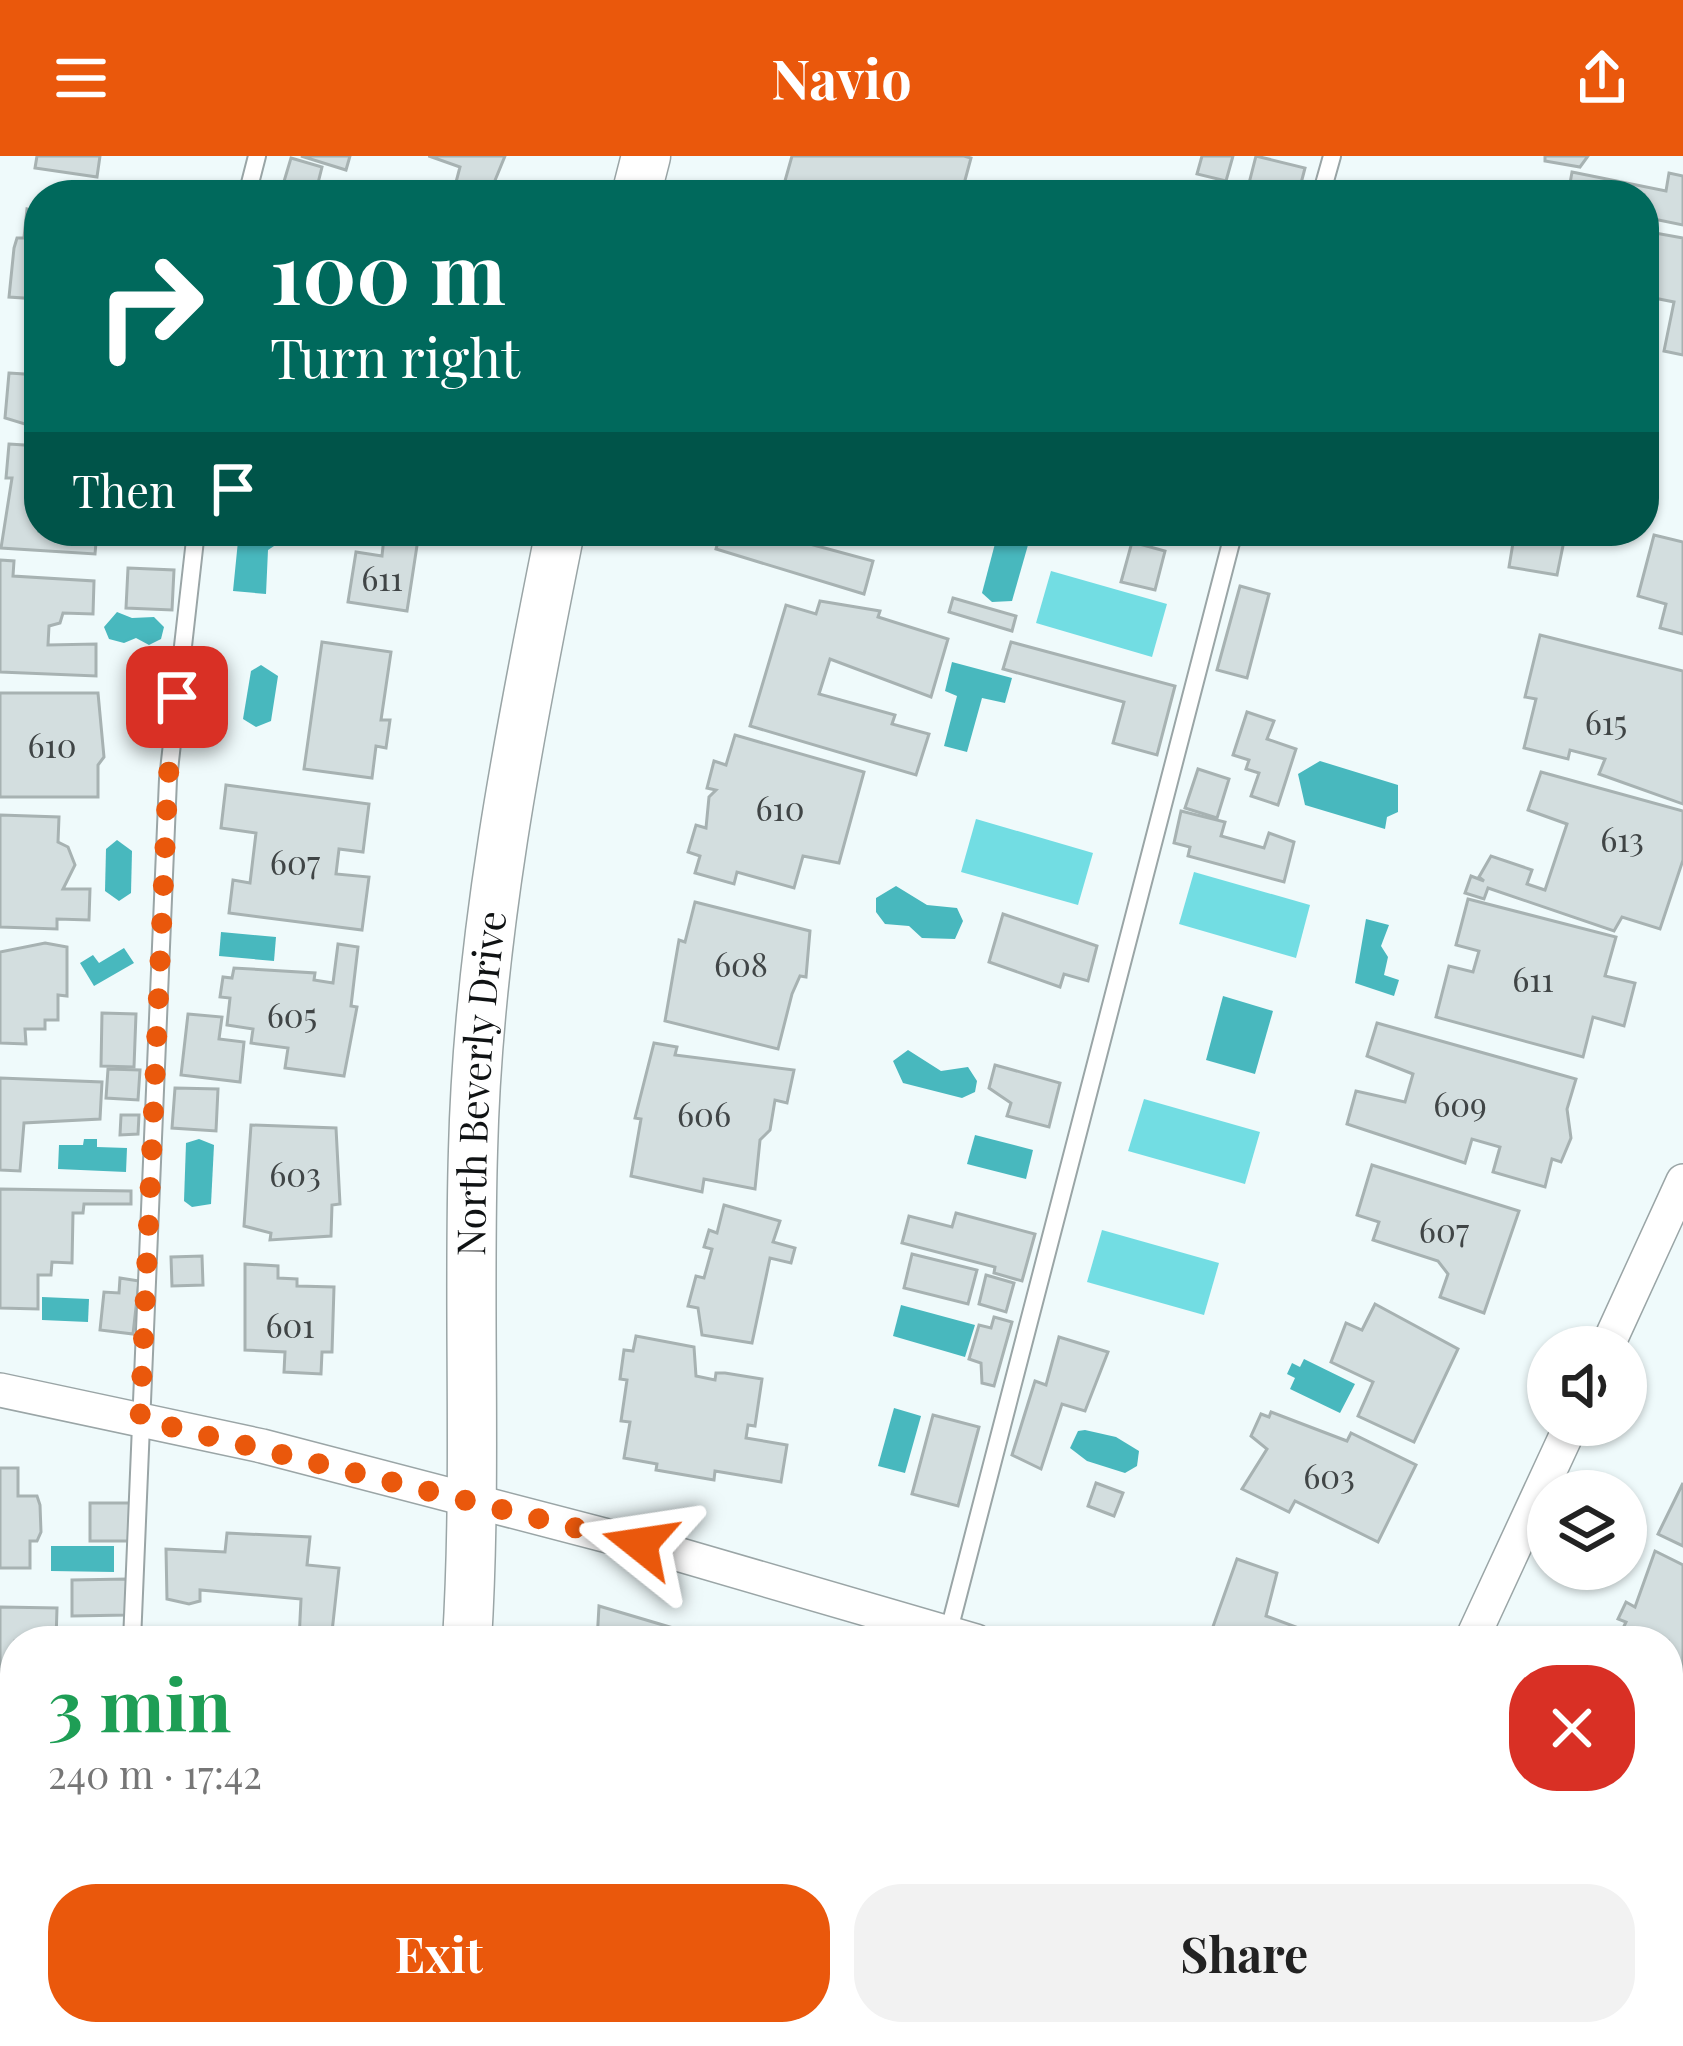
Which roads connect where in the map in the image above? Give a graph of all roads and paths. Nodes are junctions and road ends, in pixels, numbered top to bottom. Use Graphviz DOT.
graph roads {
  1 [pos="194,546"];
  2 [pos="557,546"];
  3 [pos="1230,546"];
  4 [pos="1683,1181"];
  5 [pos="1617,1326"];
  6 [pos="0,1390"];
  7 [pos="140,1419"];
  8 [pos="1561,1446"];
  9 [pos="476,1502"];
  10 [pos="133,1626"];
  11 [pos="468,1626"];
  12 [pos="918,1626"];
  13 [pos="960,1626"];
  14 [pos="1478,1626"];
  1 -- 7 [label="lane"];
  2 -- 9 [label="street, North Beverly Drive"];
  3 -- 13 [label="lane"];
  4 -- 5 [label="street"];
  6 -- 7 [label="street"];
  7 -- 9 [label="street"];
  7 -- 10 [label="lane"];
  8 -- 14 [label="street"];
  9 -- 11 [label="street, North Beverly Drive"];
  9 -- 12 [label="street"];
}
